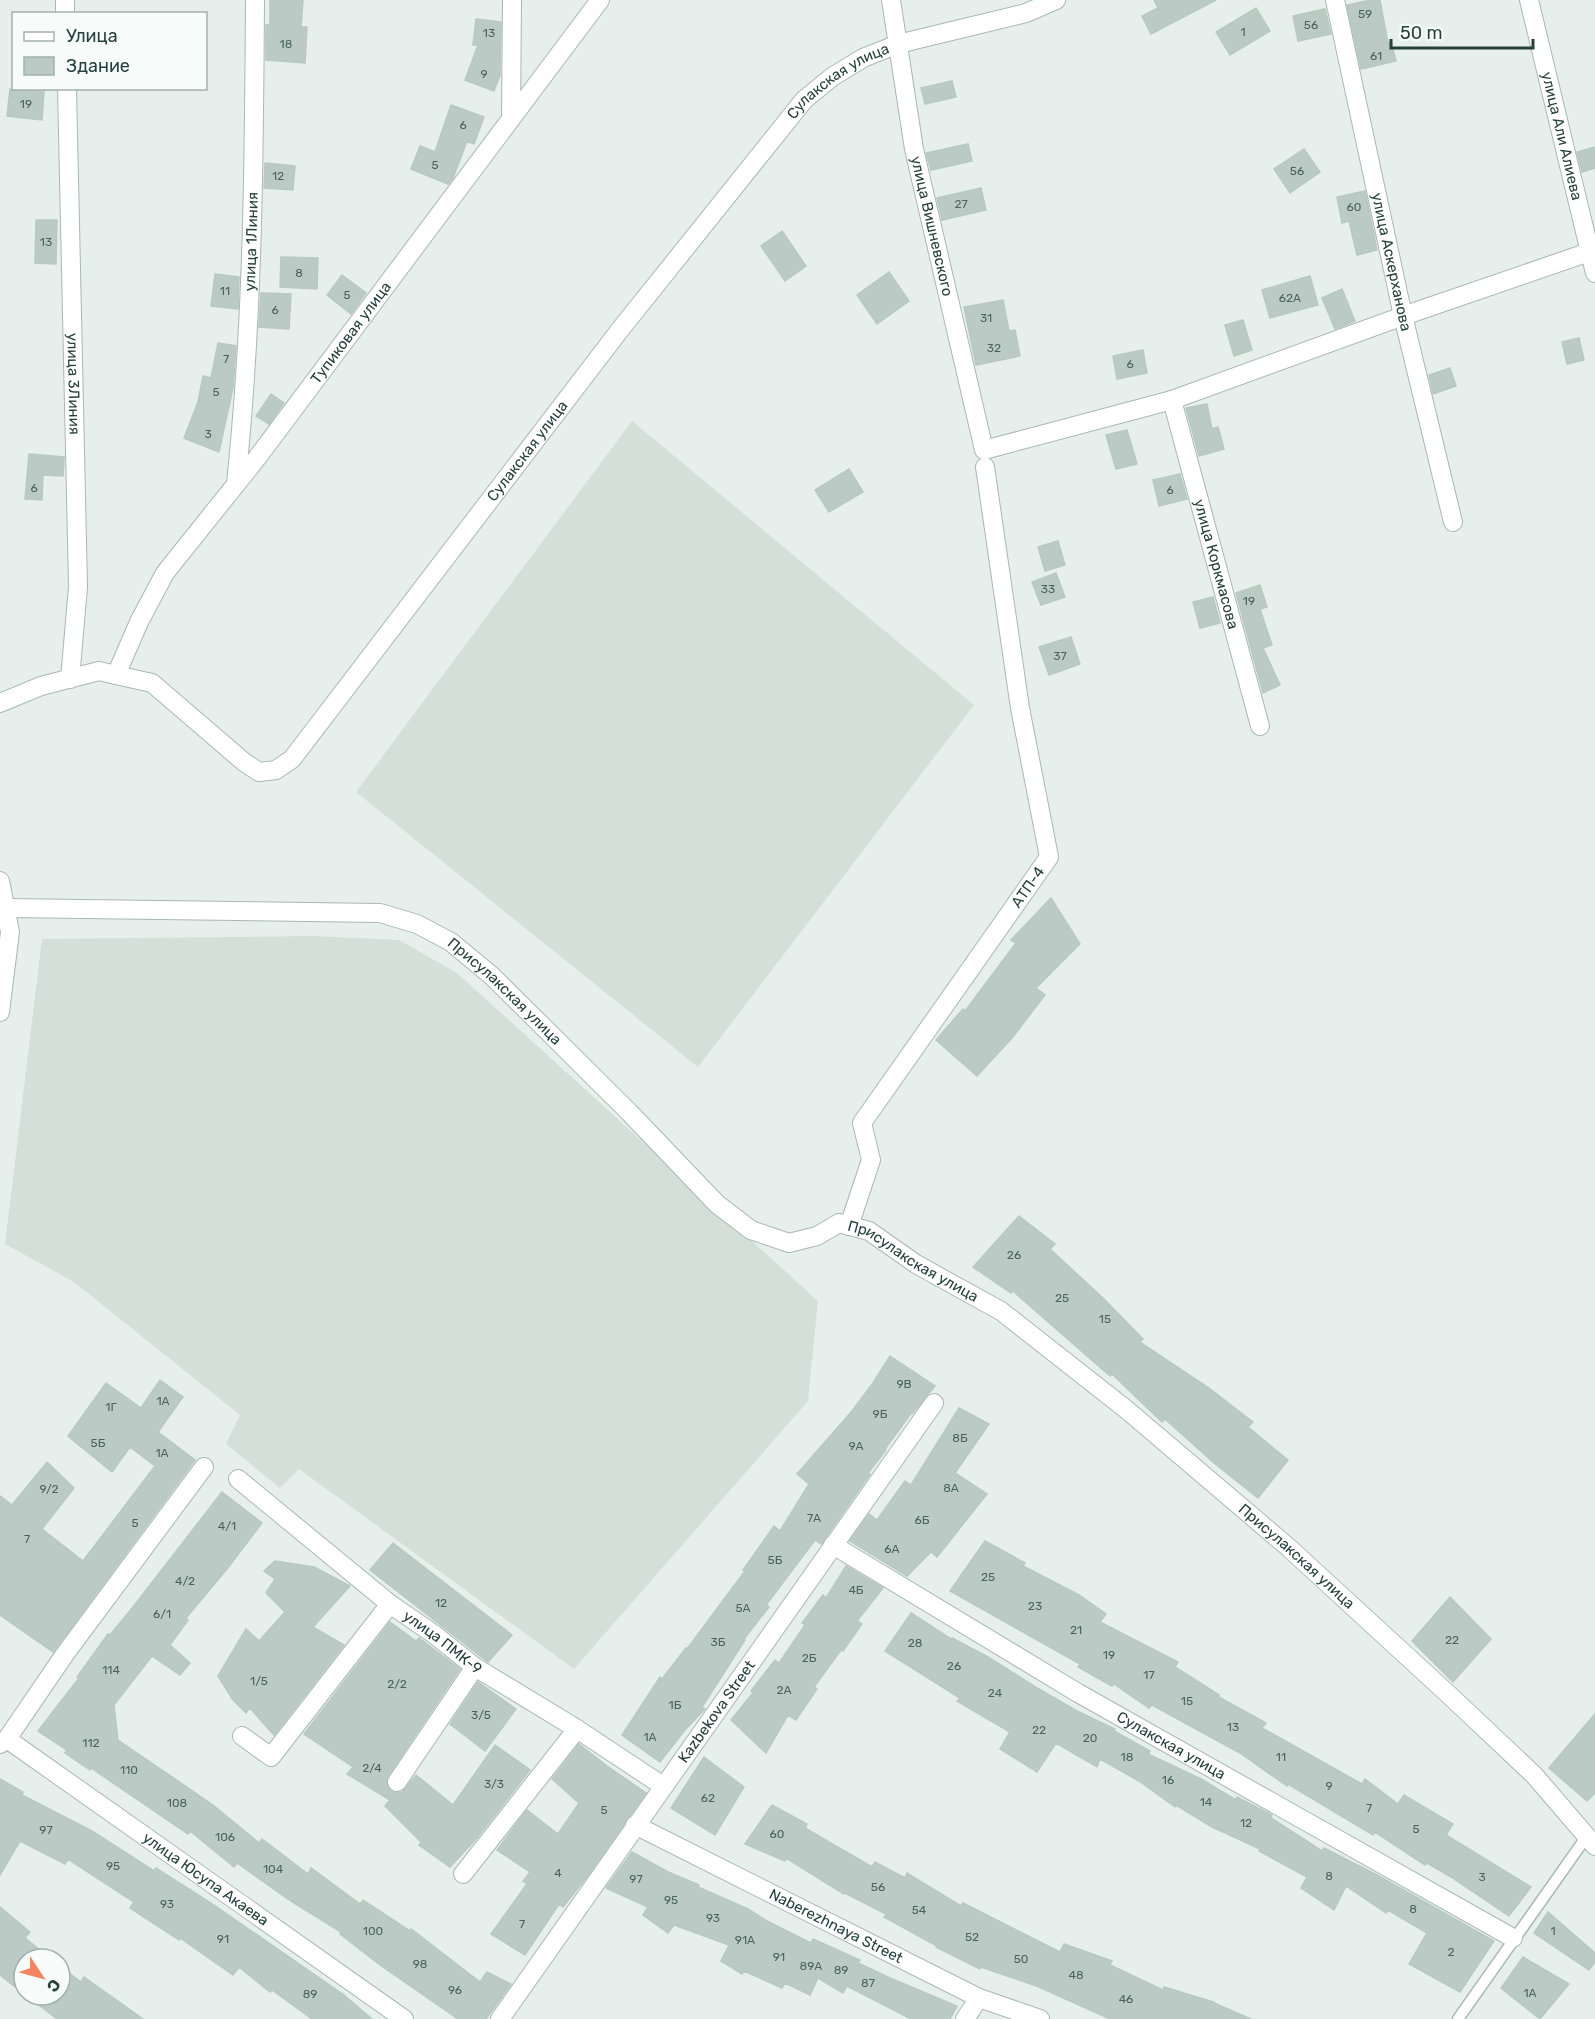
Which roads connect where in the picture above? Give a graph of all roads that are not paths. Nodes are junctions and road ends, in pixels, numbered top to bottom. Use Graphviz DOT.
graph roads {
  1 [pos="255,0"];
  2 [pos="512,0"];
  3 [pos="600,0"];
  4 [pos="891,0"];
  5 [pos="1056,0"];
  6 [pos="1335,0"];
  7 [pos="1529,0"];
  8 [pos="898,44"];
  9 [pos="67,90"];
  10 [pos="511,119"];
  11 [pos="1593,250"];
  12 [pos="1595,273"];
  13 [pos="1403,316"];
  14 [pos="1172,399"];
  15 [pos="984,458"];
  16 [pos="236,483"];
  17 [pos="1453,522"];
  18 [pos="116,675"];
  19 [pos="70,679"];
  20 [pos="0,703"];
  21 [pos="1260,726"];
  22 [pos="0,881"];
  23 [pos="5,908"];
  24 [pos="0,1012"];
  25 [pos="849,1226"];
  26 [pos="934,1403"];
  27 [pos="204,1467"];
  28 [pos="238,1479"];
  29 [pos="833,1545"];
  30 [pos="390,1604"];
  31 [pos="475,1667"];
  32 [pos="577,1729"];
  33 [pos="242,1736"];
  34 [pos="4,1741"];
  35 [pos="397,1782"];
  36 [pos="663,1786"];
  37 [pos="635,1825"];
  38 [pos="1591,1841"];
  39 [pos="463,1874"];
  40 [pos="1513,1938"];
  41 [pos="979,1998"];
  42 [pos="404,2019"];
  43 [pos="500,2019"];
  44 [pos="965,2019"];
  45 [pos="1040,2019"];
  46 [pos="1458,2019"];
  1 -- 16 [label="street, улица 1Линия"];
  2 -- 10 [label="street"];
  3 -- 10 [label="street, Тупиковая улица"];
  4 -- 8 [label="street, улица Вишневского"];
  5 -- 8 [label="street, Сулакская улица"];
  6 -- 13 [label="street, улица Аскерханова"];
  7 -- 11 [label="street, улица Али Алиева"];
  8 -- 15 [label="street, улица Вишневского"];
  8 -- 18 [label="street, Сулакская улица"];
  9 -- 19 [label="street, улица 3Линия"];
  10 -- 16 [label="street, Тупиковая улица"];
  11 -- 12 [label="street, улица Али Алиева"];
  11 -- 13 [label="street"];
  13 -- 14 [label="street"];
  13 -- 17 [label="street, улица Аскерханова"];
  14 -- 15 [label="street"];
  14 -- 21 [label="street, улица Коркмасова"];
  15 -- 25 [label="street, АТП-4"];
  16 -- 18 [label="street, Тупиковая улица"];
  18 -- 19 [label="street, Сулакская улица"];
  19 -- 20 [label="street, Сулакская улица"];
  22 -- 23 [label="street"];
  23 -- 24 [label="street"];
  23 -- 25 [label="street, Присулакская улица"];
  25 -- 38 [label="street, Присулакская улица"];
  26 -- 29 [label="street, Kazbekova Street"];
  27 -- 34 [label="street"];
  28 -- 30 [label="street, улица ПМК-9"];
  29 -- 36 [label="street, Kazbekova Street"];
  29 -- 40 [label="street, Сулакская улица"];
  30 -- 31 [label="street, улица ПМК-9"];
  30 -- 33 [label="street"];
  31 -- 32 [label="street, улица ПМК-9"];
  31 -- 35 [label="street"];
  32 -- 36 [label="street, улица ПМК-9"];
  32 -- 39 [label="street"];
  34 -- 42 [label="street, улица Юсупа Акаева"];
  36 -- 37 [label="street, Kazbekova Street"];
  37 -- 41 [label="street, Naberezhnaya Street"];
  37 -- 43 [label="street, Kazbekova Street"];
  38 -- 40 [label="lane"];
  40 -- 46 [label="lane"];
  41 -- 44 [label="street"];
  41 -- 45 [label="street, Naberezhnaya Street"];
}
